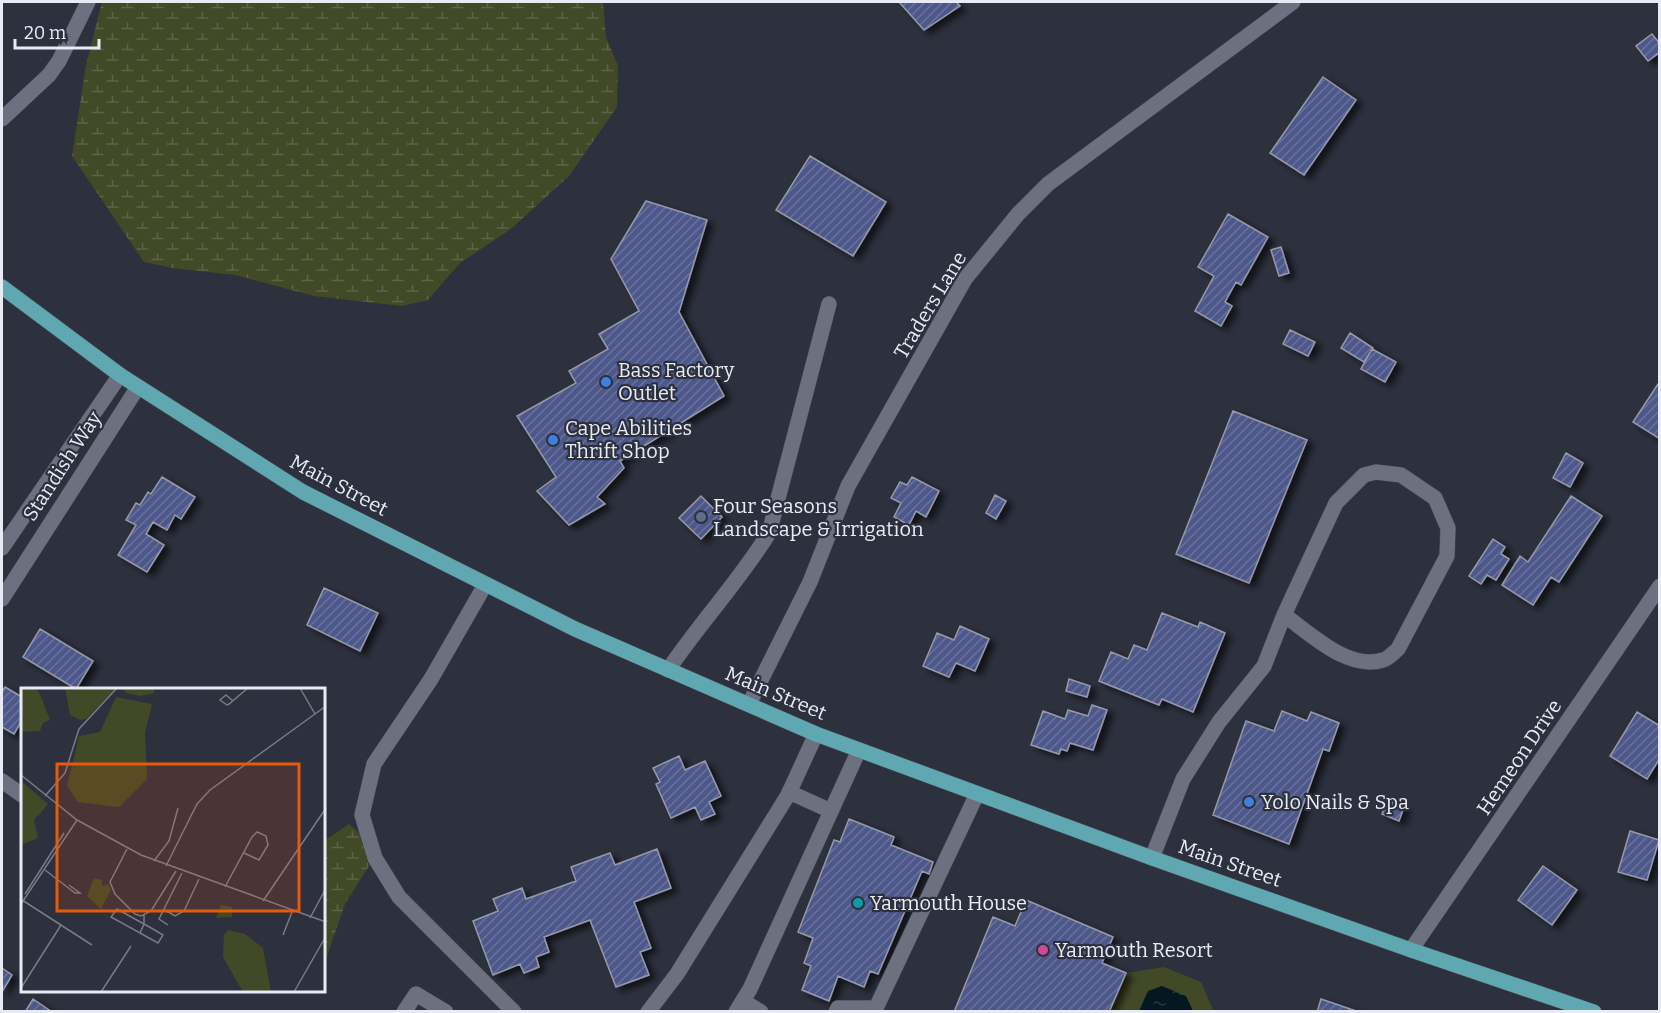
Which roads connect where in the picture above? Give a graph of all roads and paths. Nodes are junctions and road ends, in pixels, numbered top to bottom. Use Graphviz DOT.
graph roads {
  1 [pos="88,2"];
  2 [pos="1293,2"];
  3 [pos="2,119"];
  4 [pos="2,287"];
  5 [pos="829,304"];
  6 [pos="120,375"];
  7 [pos="138,387"];
  8 [pos="2,548"];
  9 [pos="485,585"];
  10 [pos="1659,586"];
  11 [pos="2,599"];
  12 [pos="1284,615"];
  13 [pos="668,670"];
  14 [pos="749,704"];
  15 [pos="816,734"];
  16 [pos="859,750"];
  17 [pos="2,781"];
  18 [pos="789,792"];
  19 [pos="21,794"];
  20 [pos="977,794"];
  21 [pos="831,811"];
  22 [pos="1152,858"];
  23 [pos="1411,950"];
  24 [pos="739,1006"];
  25 [pos="404,1011"];
  26 [pos="446,1011"];
  27 [pos="514,1011"];
  28 [pos="648,1011"];
  29 [pos="761,1011"];
  30 [pos="836,1011"];
  31 [pos="1594,1011"];
  1 -- 3 [label="street"];
  2 -- 14 [label="street, Traders Lane"];
  4 -- 6 [label="main road, Main Street"];
  5 -- 13 [label="street"];
  6 -- 7 [label="main road, Main Street"];
  6 -- 8 [label="street, Standish Way"];
  7 -- 9 [label="main road, Main Street"];
  7 -- 11 [label="street, Standish Way"];
  9 -- 13 [label="main road, Main Street"];
  9 -- 27 [label="street"];
  10 -- 23 [label="street, Hemeon Drive"];
  12 -- 12 [label="street"];
  12 -- 22 [label="street"];
  13 -- 14 [label="main road, Main Street"];
  14 -- 15 [label="main road, Main Street"];
  15 -- 16 [label="main road, Main Street"];
  15 -- 18 [label="street"];
  16 -- 20 [label="main road, Main Street"];
  16 -- 21 [label="street"];
  17 -- 19 [label="street"];
  18 -- 21 [label="street"];
  18 -- 28 [label="street"];
  20 -- 22 [label="main road, Main Street"];
  20 -- 30 [label="street"];
  21 -- 24 [label="street"];
  22 -- 23 [label="main road, Main Street"];
  23 -- 31 [label="main road, Main Street"];
  24 -- 29 [label="street"];
  25 -- 26 [label="street"];
}
